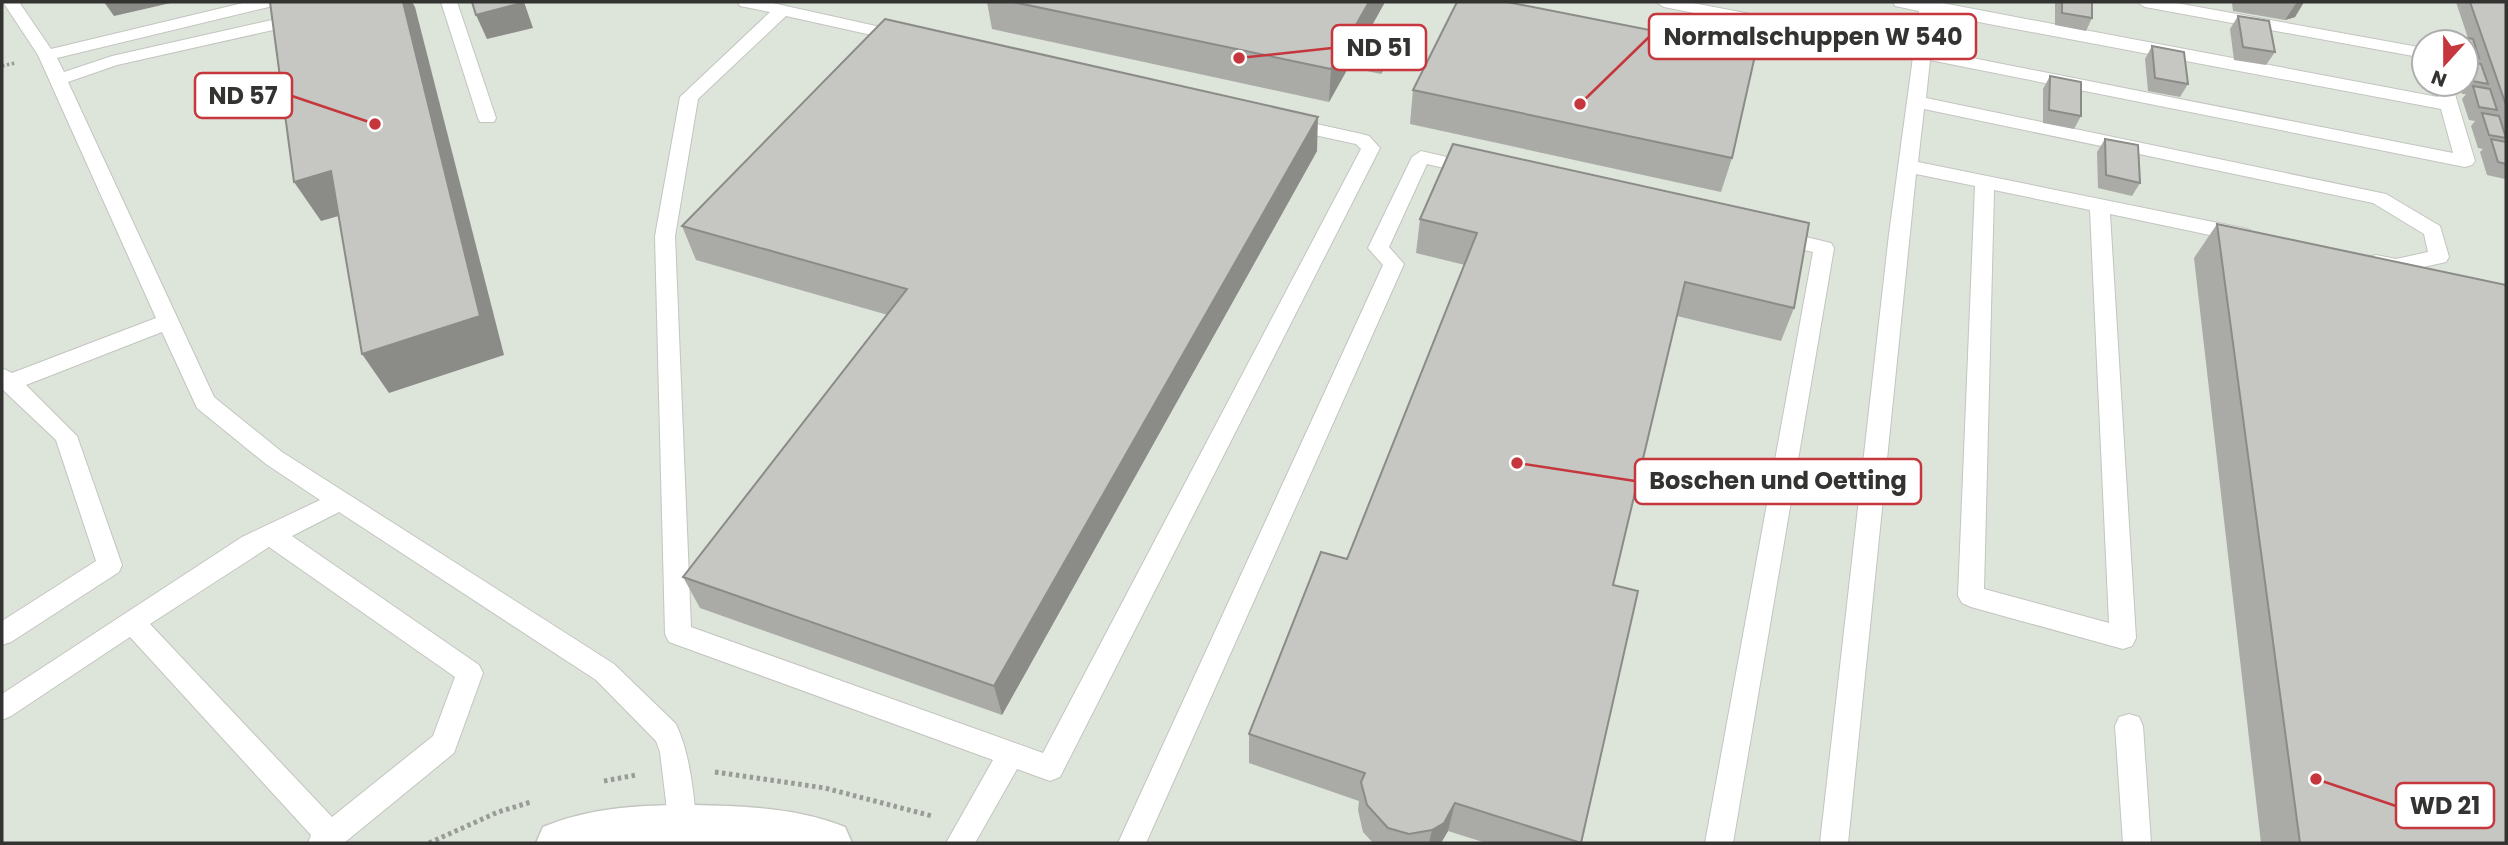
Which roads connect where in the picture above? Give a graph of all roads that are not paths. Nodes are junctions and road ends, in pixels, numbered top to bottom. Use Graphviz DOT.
graph roads {
  1 [pos="11,2"];
  2 [pos="267,2"];
  3 [pos="449,2"];
  4 [pos="746,2"];
  5 [pos="1664,2"];
  6 [pos="1901,2"];
  7 [pos="2145,2"];
  8 [pos="1928,4"];
  9 [pos="219,8"];
  10 [pos="782,10"];
  11 [pos="322,13"];
  12 [pos="917,40"];
  13 [pos="2410,50"];
  14 [pos="1923,54"];
  15 [pos="47,55"];
  16 [pos="58,80"];
  17 [pos="2447,98"];
  18 [pos="1916,102"];
  19 [pos="2449,105"];
  20 [pos="487,118"];
  21 [pos="1268,119"];
  22 [pos="1908,166"];
  23 [pos="1488,172"];
  24 [pos="1985,181"];
  25 [pos="2100,205"];
  26 [pos="1757,233"];
  27 [pos="2261,238"];
  28 [pos="2355,258"];
  29 [pos="169,321"];
  30 [pos="5,379"];
  31 [pos="340,500"];
  32 [pos="271,535"];
  33 [pos="132,622"];
  34 [pos="2,634"];
  35 [pos="2,708"];
  36 [pos="2129,726"];
  37 [pos="1011,754"];
  38 [pos="683,827"];
  39 [pos="327,840"];
  40 [pos="560,843"];
  41 [pos="828,843"];
  42 [pos="960,843"];
  43 [pos="1132,843"];
  44 [pos="1719,843"];
  45 [pos="1834,843"];
  46 [pos="2137,843"];
  1 -- 15 [label="lane"];
  2 -- 9 [label="lane"];
  3 -- 20 [label="lane"];
  4 -- 10 [label="lane"];
  5 -- 14 [label="lane"];
  6 -- 8 [label="lane"];
  7 -- 13 [label="lane"];
  8 -- 14 [label="lane"];
  8 -- 19 [label="lane"];
  9 -- 15 [label="lane"];
  10 -- 12 [label="lane"];
  10 -- 37 [label="lane"];
  11 -- 16 [label="lane"];
  14 -- 18 [label="lane"];
  14 -- 19 [label="lane"];
  15 -- 16 [label="lane"];
  16 -- 29 [label="lane"];
  17 -- 19 [label="lane"];
  18 -- 22 [label="lane"];
  18 -- 28 [label="lane"];
  21 -- 37 [label="lane"];
  22 -- 24 [label="lane"];
  22 -- 45 [label="lane"];
  23 -- 43 [label="lane"];
  24 -- 25 [label="lane"];
  24 -- 25 [label="lane"];
  25 -- 27 [label="lane"];
  26 -- 44 [label="lane"];
  29 -- 30 [label="lane"];
  29 -- 31 [label="lane"];
  30 -- 34 [label="lane"];
  31 -- 32 [label="lane"];
  31 -- 38 [label="lane"];
  32 -- 33 [label="lane"];
  32 -- 39 [label="lane"];
  33 -- 35 [label="lane"];
  33 -- 39 [label="lane"];
  36 -- 46 [label="lane"];
  37 -- 42 [label="lane"];
  38 -- 40 [label="street"];
  38 -- 41 [label="street"];
}
